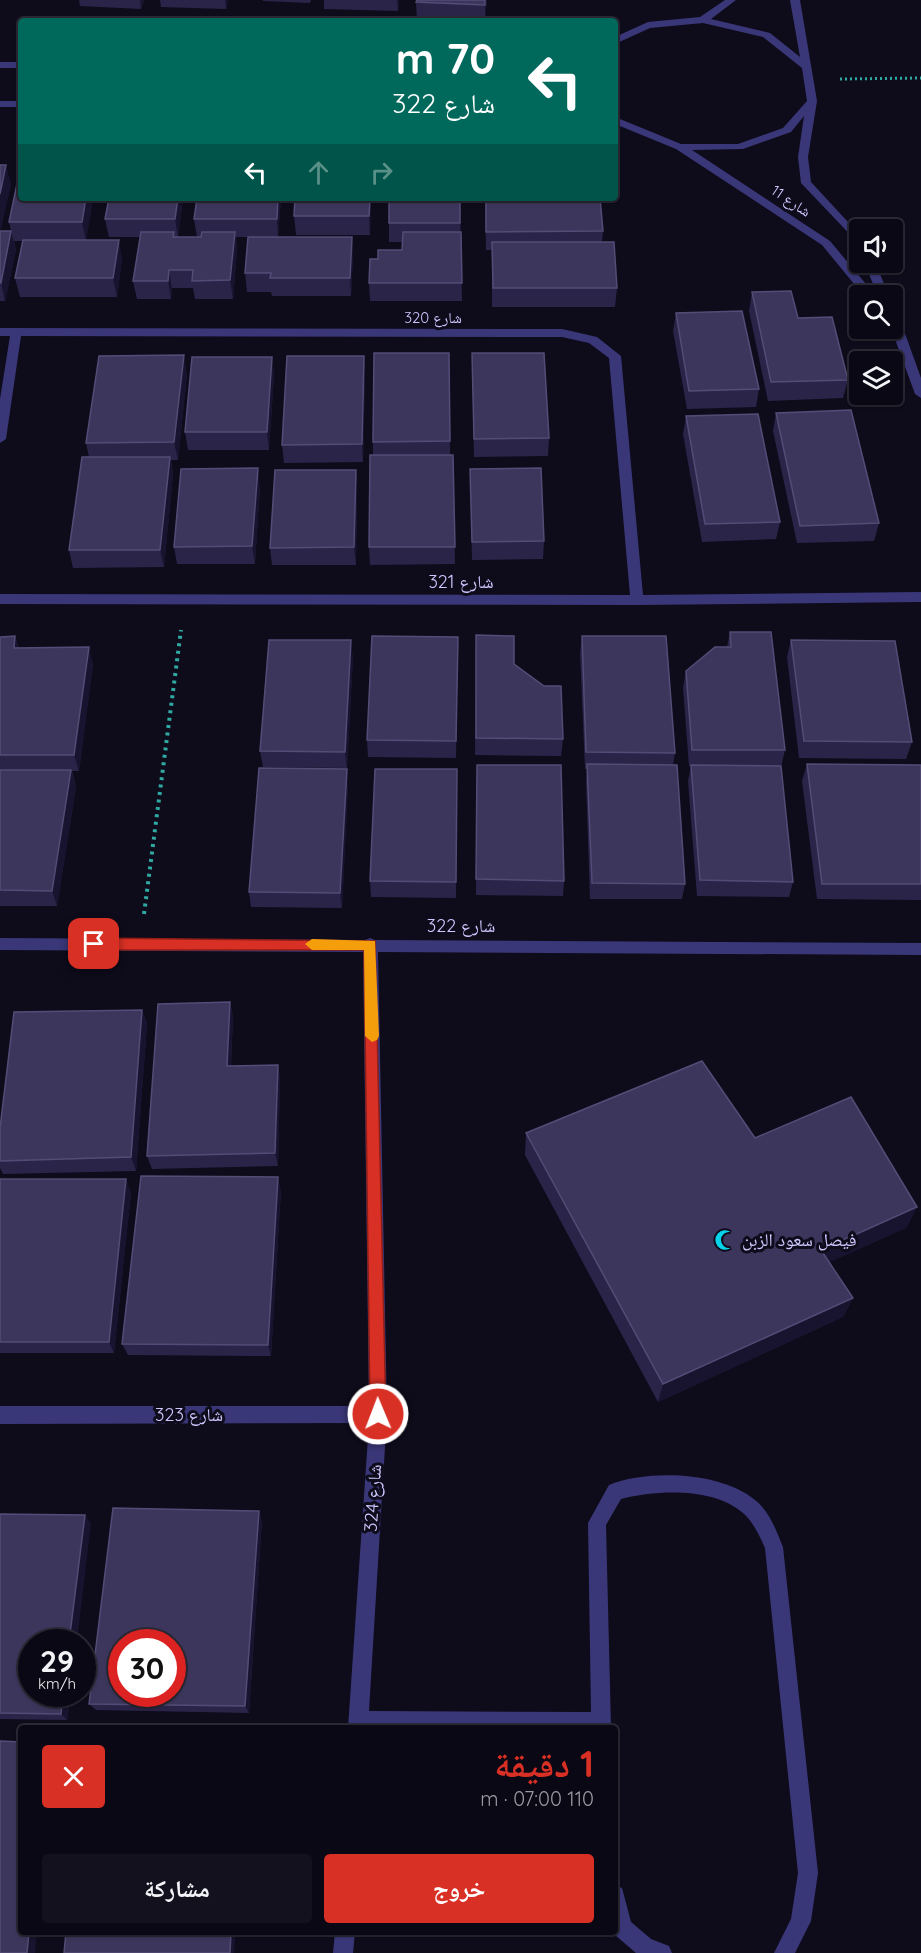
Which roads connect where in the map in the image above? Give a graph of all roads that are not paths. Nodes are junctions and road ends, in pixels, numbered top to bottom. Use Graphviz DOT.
graph roads {
  1 [pos="731,0"];
  2 [pos="795,0"];
  3 [pos="703,20"];
  4 [pos="618,40"];
  5 [pos="0,65"];
  6 [pos="18,65"];
  7 [pos="807,67"];
  8 [pos="812,101"];
  9 [pos="18,104"];
  10 [pos="0,105"];
  11 [pos="618,121"];
  12 [pos="680,147"];
  13 [pos="849,230"];
  14 [pos="862,285"];
  15 [pos="0,332"];
  16 [pos="16,332"];
  17 [pos="902,339"];
  18 [pos="921,394"];
  19 [pos="0,439"];
  20 [pos="921,597"];
  21 [pos="0,599"];
  22 [pos="638,600"];
  23 [pos="0,944"];
  24 [pos="370,945"];
  25 [pos="921,949"];
  26 [pos="378,1414"];
  27 [pos="0,1415"];
  28 [pos="358,1724"];
  29 [pos="600,1725"];
  30 [pos="618,1909"];
  31 [pos="345,1935"];
  32 [pos="343,1953"];
  33 [pos="662,1953"];
  34 [pos="784,1953"];
  1 -- 3 [label="street"];
  2 -- 7 [label="street, شارع 11"];
  3 -- 4 [label="street"];
  3 -- 7 [label="street"];
  5 -- 6 [label="street"];
  7 -- 8 [label="street, شارع 11"];
  8 -- 12 [label="street"];
  8 -- 13 [label="street, شارع 11"];
  9 -- 10 [label="street"];
  11 -- 12 [label="street"];
  12 -- 14 [label="street, شارع 11"];
  15 -- 16 [label="street, شارع 320"];
  16 -- 19 [label="street"];
  16 -- 22 [label="street, شارع 320"];
  17 -- 18 [label="street"];
  20 -- 22 [label="street, شارع 321"];
  21 -- 22 [label="street, شارع 321"];
  23 -- 24 [label="street, شارع 322"];
  24 -- 25 [label="street, شارع 322"];
  24 -- 26 [label="street, شارع 324"];
  26 -- 27 [label="street, شارع 323"];
  26 -- 28 [label="street, شارع 324"];
  28 -- 29 [label="street"];
  29 -- 34 [label="street"];
  30 -- 33 [label="street"];
  31 -- 32 [label="street"];
}
